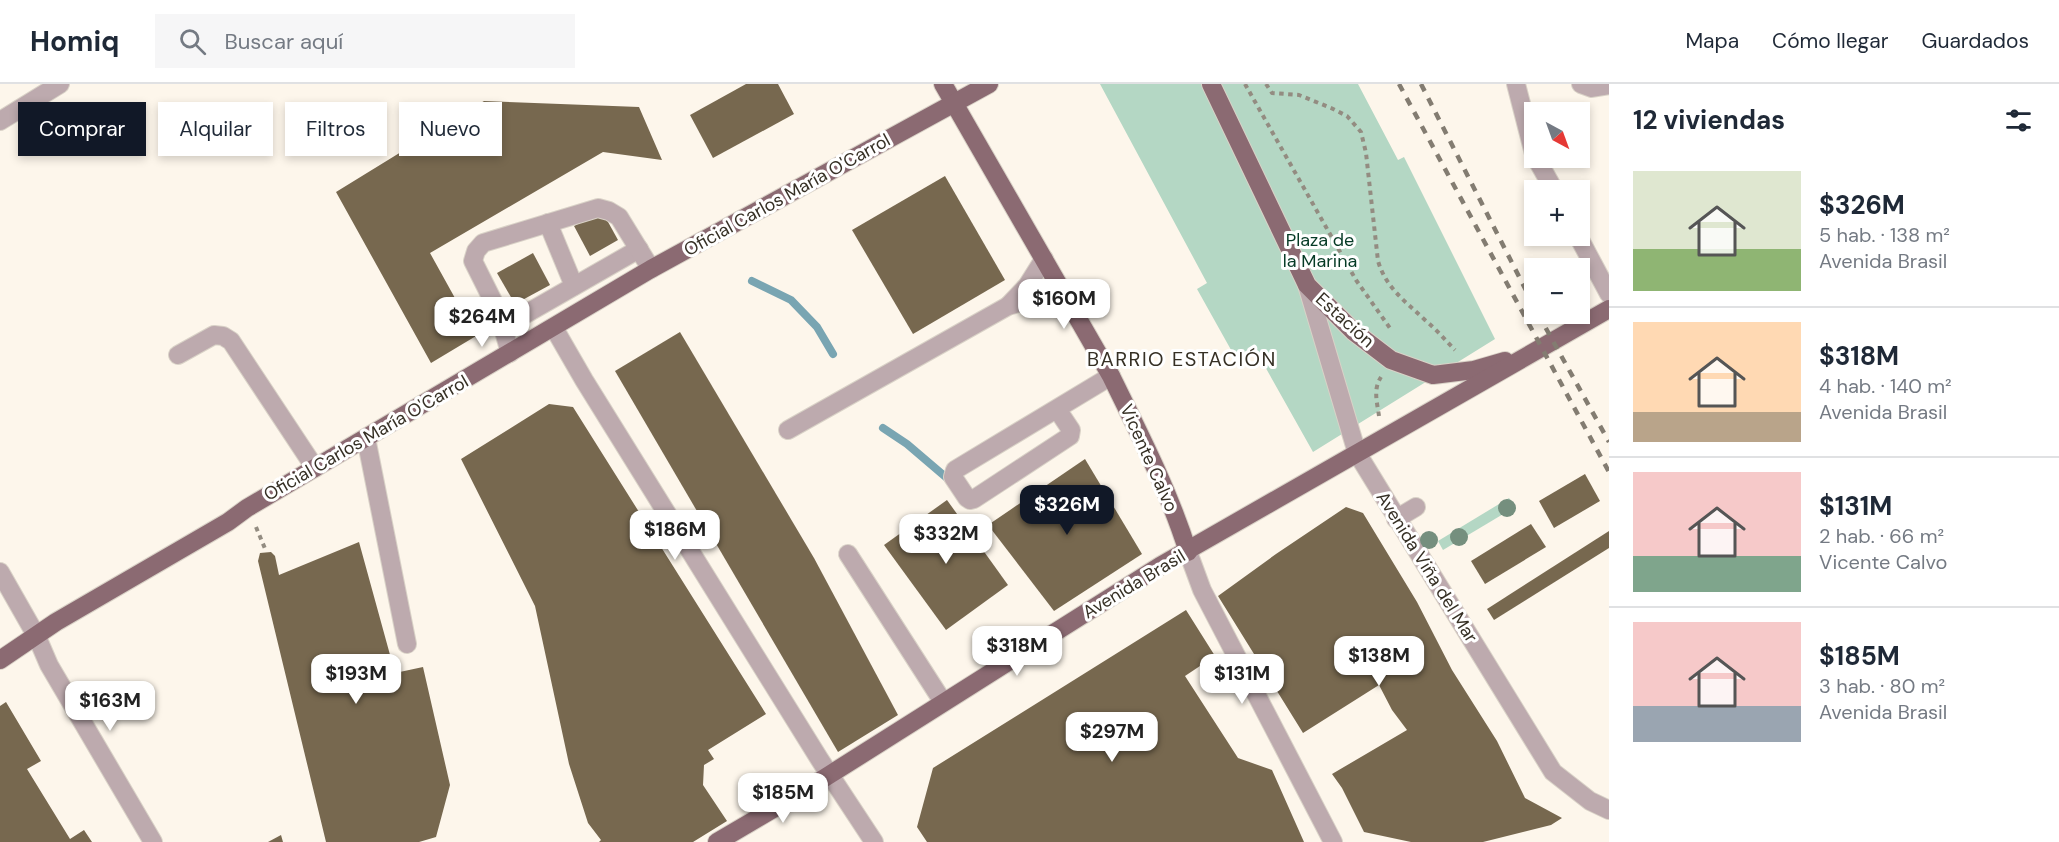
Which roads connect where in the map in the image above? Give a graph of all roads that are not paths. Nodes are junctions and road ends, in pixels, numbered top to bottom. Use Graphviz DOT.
graph roads {
  1 [pos="60,84"];
  2 [pos="943,84"];
  3 [pos="989,84"];
  4 [pos="1516,84"];
  5 [pos="1581,84"];
  6 [pos="1210,85"];
  7 [pos="1609,85"];
  8 [pos="954,103"];
  9 [pos="1524,114"];
  10 [pos="0,121"];
  11 [pos="548,223"];
  12 [pos="1583,246"];
  13 [pos="639,249"];
  14 [pos="1044,259"];
  15 [pos="651,269"];
  16 [pos="1307,285"];
  17 [pos="574,286"];
  18 [pos="1609,294"];
  19 [pos="1068,300"];
  20 [pos="1008,306"];
  21 [pos="1609,309"];
  22 [pos="503,327"];
  23 [pos="554,328"];
  24 [pos="1560,339"];
  25 [pos="510,353"];
  26 [pos="178,355"];
  27 [pos="1111,376"];
  28 [pos="1057,409"];
  29 [pos="788,430"];
  30 [pos="366,438"];
  31 [pos="1357,453"];
  32 [pos="315,468"];
  33 [pos="1416,507"];
  34 [pos="1396,519"];
  35 [pos="1188,552"];
  36 [pos="848,554"];
  37 [pos="0,572"];
  38 [pos="37,637"];
  39 [pos="407,644"];
  40 [pos="0,660"];
  41 [pos="943,702"];
  42 [pos="830,774"];
  43 [pos="1609,810"];
  44 [pos="153,842"];
  45 [pos="717,842"];
  46 [pos="874,842"];
  47 [pos="1333,842"];
  1 -- 10 [label="street"];
  2 -- 8 [label="main road, Vicente Calvo"];
  3 -- 8 [label="main road, Oficial Carlos María O'Carrol"];
  4 -- 9 [label="street"];
  5 -- 7 [label="street"];
  6 -- 16 [label="main road, Estación"];
  8 -- 14 [label="main road, Vicente Calvo"];
  8 -- 15 [label="main road, Oficial Carlos María O'Carrol"];
  11 -- 13 [label="street"];
  11 -- 17 [label="street"];
  11 -- 22 [label="street"];
  12 -- 18 [label="street"];
  13 -- 15 [label="street"];
  13 -- 17 [label="street"];
  14 -- 19 [label="main road, Vicente Calvo"];
  14 -- 20 [label="street"];
  15 -- 23 [label="main road, Oficial Carlos María O'Carrol"];
  16 -- 24 [label="main road, Estación"];
  16 -- 31 [label="street, Avenida Viña del Mar"];
  17 -- 22 [label="street"];
  19 -- 20 [label="street"];
  19 -- 27 [label="main road, Vicente Calvo"];
  20 -- 29 [label="street"];
  21 -- 24 [label="main road"];
  22 -- 25 [label="street"];
  23 -- 25 [label="main road, Oficial Carlos María O'Carrol"];
  23 -- 42 [label="street"];
  24 -- 31 [label="main road, Avenida Brasil"];
  25 -- 30 [label="main road, Oficial Carlos María O'Carrol"];
  26 -- 32 [label="street"];
  27 -- 28 [label="street"];
  27 -- 35 [label="main road, Vicente Calvo"];
  28 -- 28 [label="street"];
  30 -- 32 [label="main road, Oficial Carlos María O'Carrol"];
  30 -- 39 [label="street"];
  31 -- 34 [label="street, Avenida Viña del Mar"];
  31 -- 35 [label="main road, Avenida Brasil"];
  32 -- 38 [label="main road, Oficial Carlos María O'Carrol"];
  33 -- 34 [label="street"];
  34 -- 43 [label="street, Avenida Viña del Mar"];
  35 -- 41 [label="main road, Avenida Brasil"];
  35 -- 47 [label="street, Vicente Calvo"];
  36 -- 41 [label="street"];
  37 -- 38 [label="street"];
  38 -- 40 [label="main road, Oficial Carlos María O'Carrol"];
  38 -- 44 [label="street"];
  41 -- 42 [label="main road, Avenida Brasil"];
  42 -- 45 [label="main road, Avenida Brasil"];
  42 -- 46 [label="street"];
}
